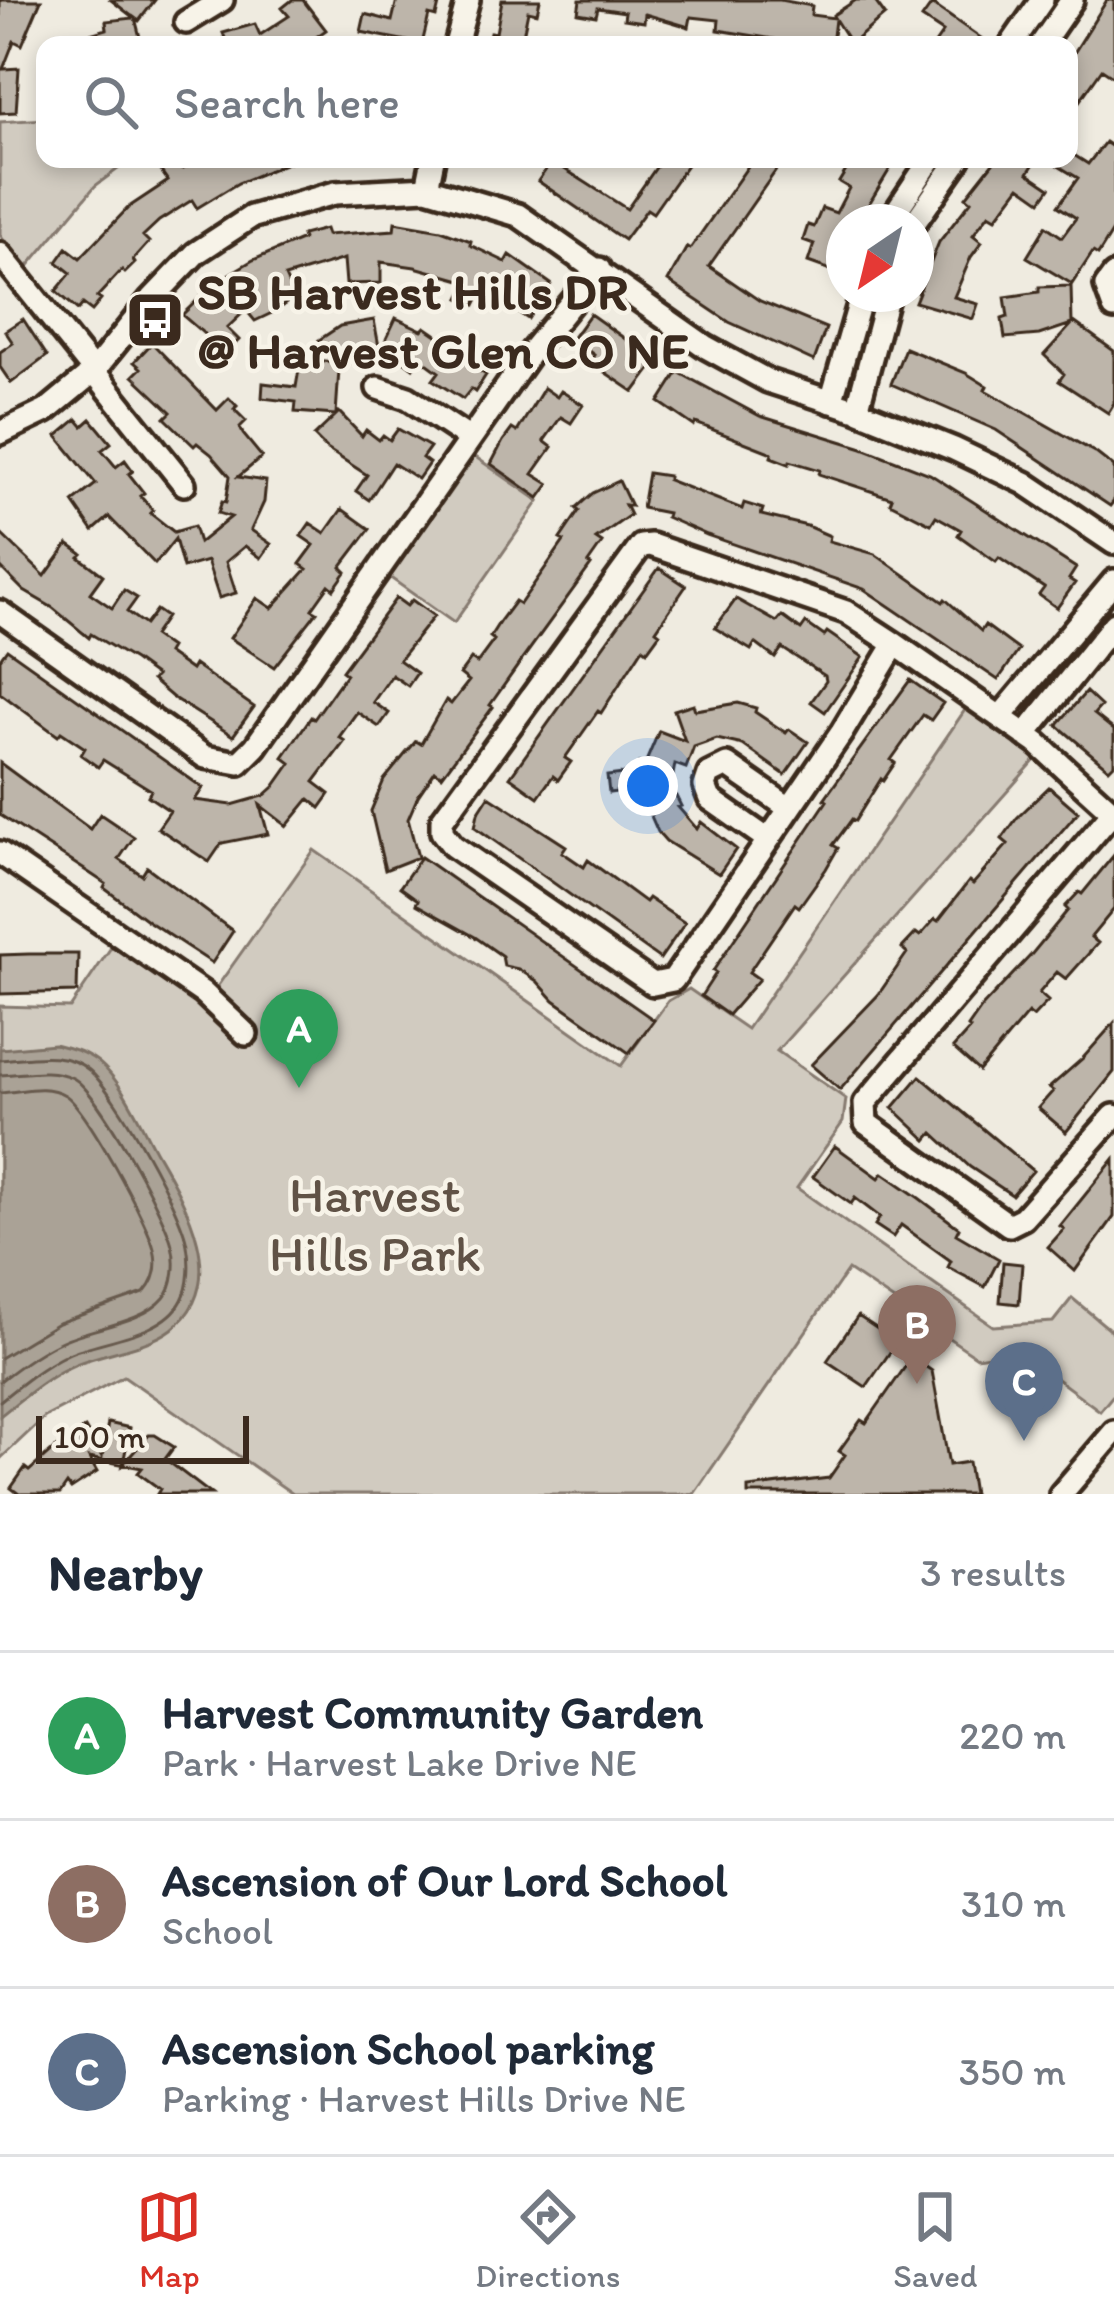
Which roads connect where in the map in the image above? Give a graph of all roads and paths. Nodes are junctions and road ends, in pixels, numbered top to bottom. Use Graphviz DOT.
graph roads {
  1 [pos="222,0"];
  2 [pos="468,0"];
  3 [pos="1042,0"];
  4 [pos="1072,0"];
  5 [pos="186,22"];
  6 [pos="458,36"];
  7 [pos="1017,36"];
  8 [pos="1047,36"];
  9 [pos="431,168"];
  10 [pos="925,168"];
  11 [pos="953,168"];
  12 [pos="428,188"];
  13 [pos="901,204"];
  14 [pos="927,204"];
  15 [pos="0,254"];
  16 [pos="599,269"];
  17 [pos="1114,275"];
  18 [pos="1114,308"];
  19 [pos="857,312"];
  20 [pos="883,312"];
  21 [pos="93,373"];
  22 [pos="378,388"];
  23 [pos="831,402"];
  24 [pos="856,410"];
  25 [pos="0,433"];
  26 [pos="470,439"];
  27 [pos="184,484"];
  28 [pos="1114,543"];
  29 [pos="1114,581"];
  30 [pos="0,612"];
  31 [pos="1114,624"];
  32 [pos="896,644"];
  33 [pos="1013,726"];
  34 [pos="789,808"];
  35 [pos="1114,813"];
  36 [pos="767,839"];
  37 [pos="0,853"];
  38 [pos="246,1034"];
  39 [pos="1114,1116"];
  40 [pos="1114,1432"];
  41 [pos="1061,1494"];
  1 -- 5 [label="street"];
  2 -- 6 [label="street"];
  3 -- 7 [label="street"];
  4 -- 8 [label="street"];
  9 -- 12 [label="street"];
  10 -- 13 [label="street"];
  11 -- 14 [label="street"];
  12 -- 16 [label="street"];
  12 -- 21 [label="street"];
  15 -- 21 [label="street"];
  16 -- 23 [label="street"];
  16 -- 26 [label="street"];
  17 -- 18 [label="street"];
  19 -- 23 [label="street"];
  20 -- 24 [label="street"];
  21 -- 25 [label="street"];
  21 -- 27 [label="street"];
  22 -- 26 [label="street"];
  23 -- 24 [label="street"];
  24 -- 28 [label="street"];
  26 -- 30 [label="street"];
  29 -- 33 [label="street"];
  31 -- 33 [label="street"];
  32 -- 33 [label="street"];
  32 -- 34 [label="street"];
  32 -- 36 [label="street"];
  33 -- 35 [label="street"];
  34 -- 36 [label="street"];
  34 -- 36 [label="street"];
  35 -- 39 [label="street"];
  37 -- 38 [label="street"];
  40 -- 41 [label="street"];
}
